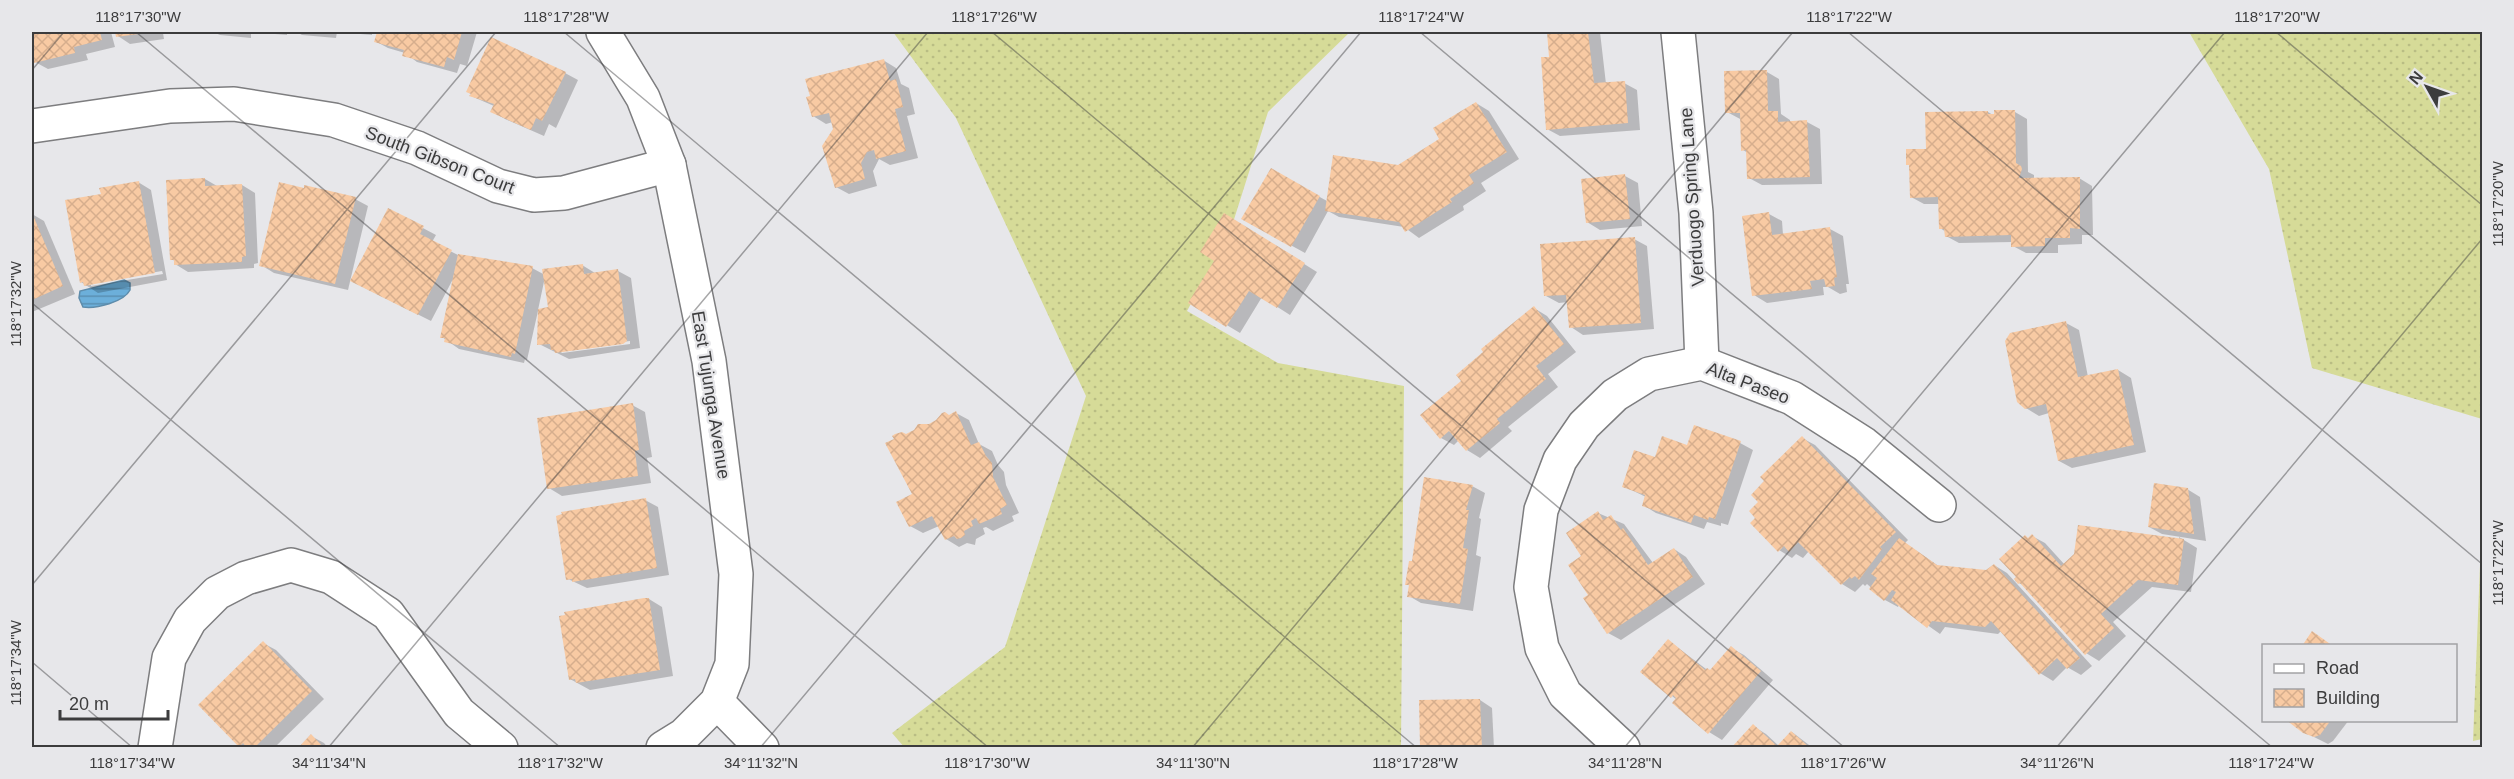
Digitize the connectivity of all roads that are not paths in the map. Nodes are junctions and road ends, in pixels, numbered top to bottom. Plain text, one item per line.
1 (603, 32) edge
2 (1678, 32) edge
3 (32, 126) edge
4 (669, 165) junction
5 (1702, 363) junction
6 (1939, 505) dead end
7 (717, 702) junction
8 (156, 747) edge
9 (501, 747) edge
10 (663, 747) edge
11 (762, 747) edge
12 (1623, 747) edge

1 - 4 street, East Tujunga Avenue
2 - 5 street, Verduogo Spring Lane
3 - 4 street, South Gibson Court
4 - 7 street, East Tujunga Avenue
5 - 6 street, Alta Paseo
5 - 12 street, Alta Paseo
7 - 10 street, East Tujunga Avenue
7 - 11 street
8 - 9 street

